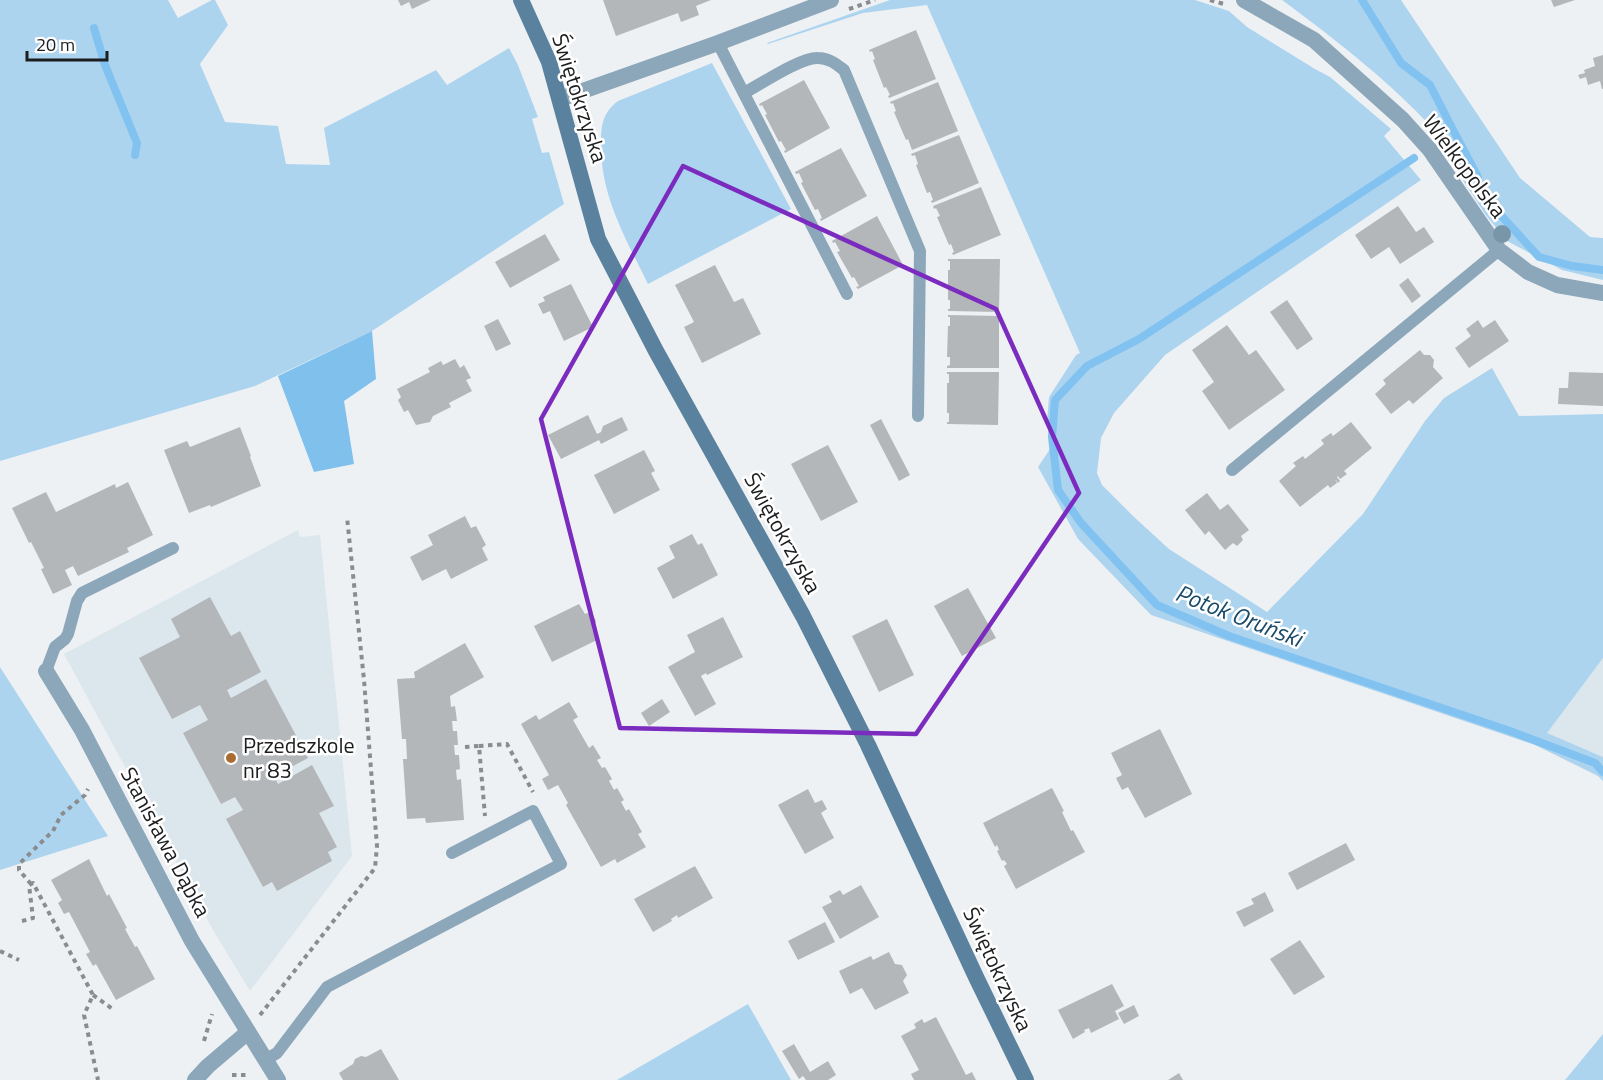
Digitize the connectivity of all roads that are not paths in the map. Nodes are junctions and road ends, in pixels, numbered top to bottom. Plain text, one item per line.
1 (521, 0) edge
2 (831, 0) edge
3 (1244, 0) edge
4 (718, 43) junction
5 (744, 93) junction
6 (560, 99) junction
7 (1499, 250) junction
8 (1603, 293) edge
9 (847, 294) dead end
10 (918, 416) dead end
11 (1232, 470) dead end
12 (173, 548) dead end
13 (45, 671) joint
14 (452, 853) dead end
15 (248, 1032) junction
16 (262, 1067) junction
17 (195, 1080) edge
18 (278, 1080) edge
19 (1026, 1080) edge

1 - 6 main road, Świętokrzyska
2 - 4 street
3 - 7 street, Wielkopolska
4 - 5 lane
4 - 6 street
5 - 9 lane
5 - 10 lane
6 - 19 main road, Świętokrzyska
7 - 8 street, Wielkopolska
7 - 11 lane
12 - 13 lane
13 - 15 street, Stanisława Dąbka
14 - 16 lane
15 - 16 street, Stanisława Dąbka
15 - 17 street
16 - 18 street, Stanisława Dąbka

